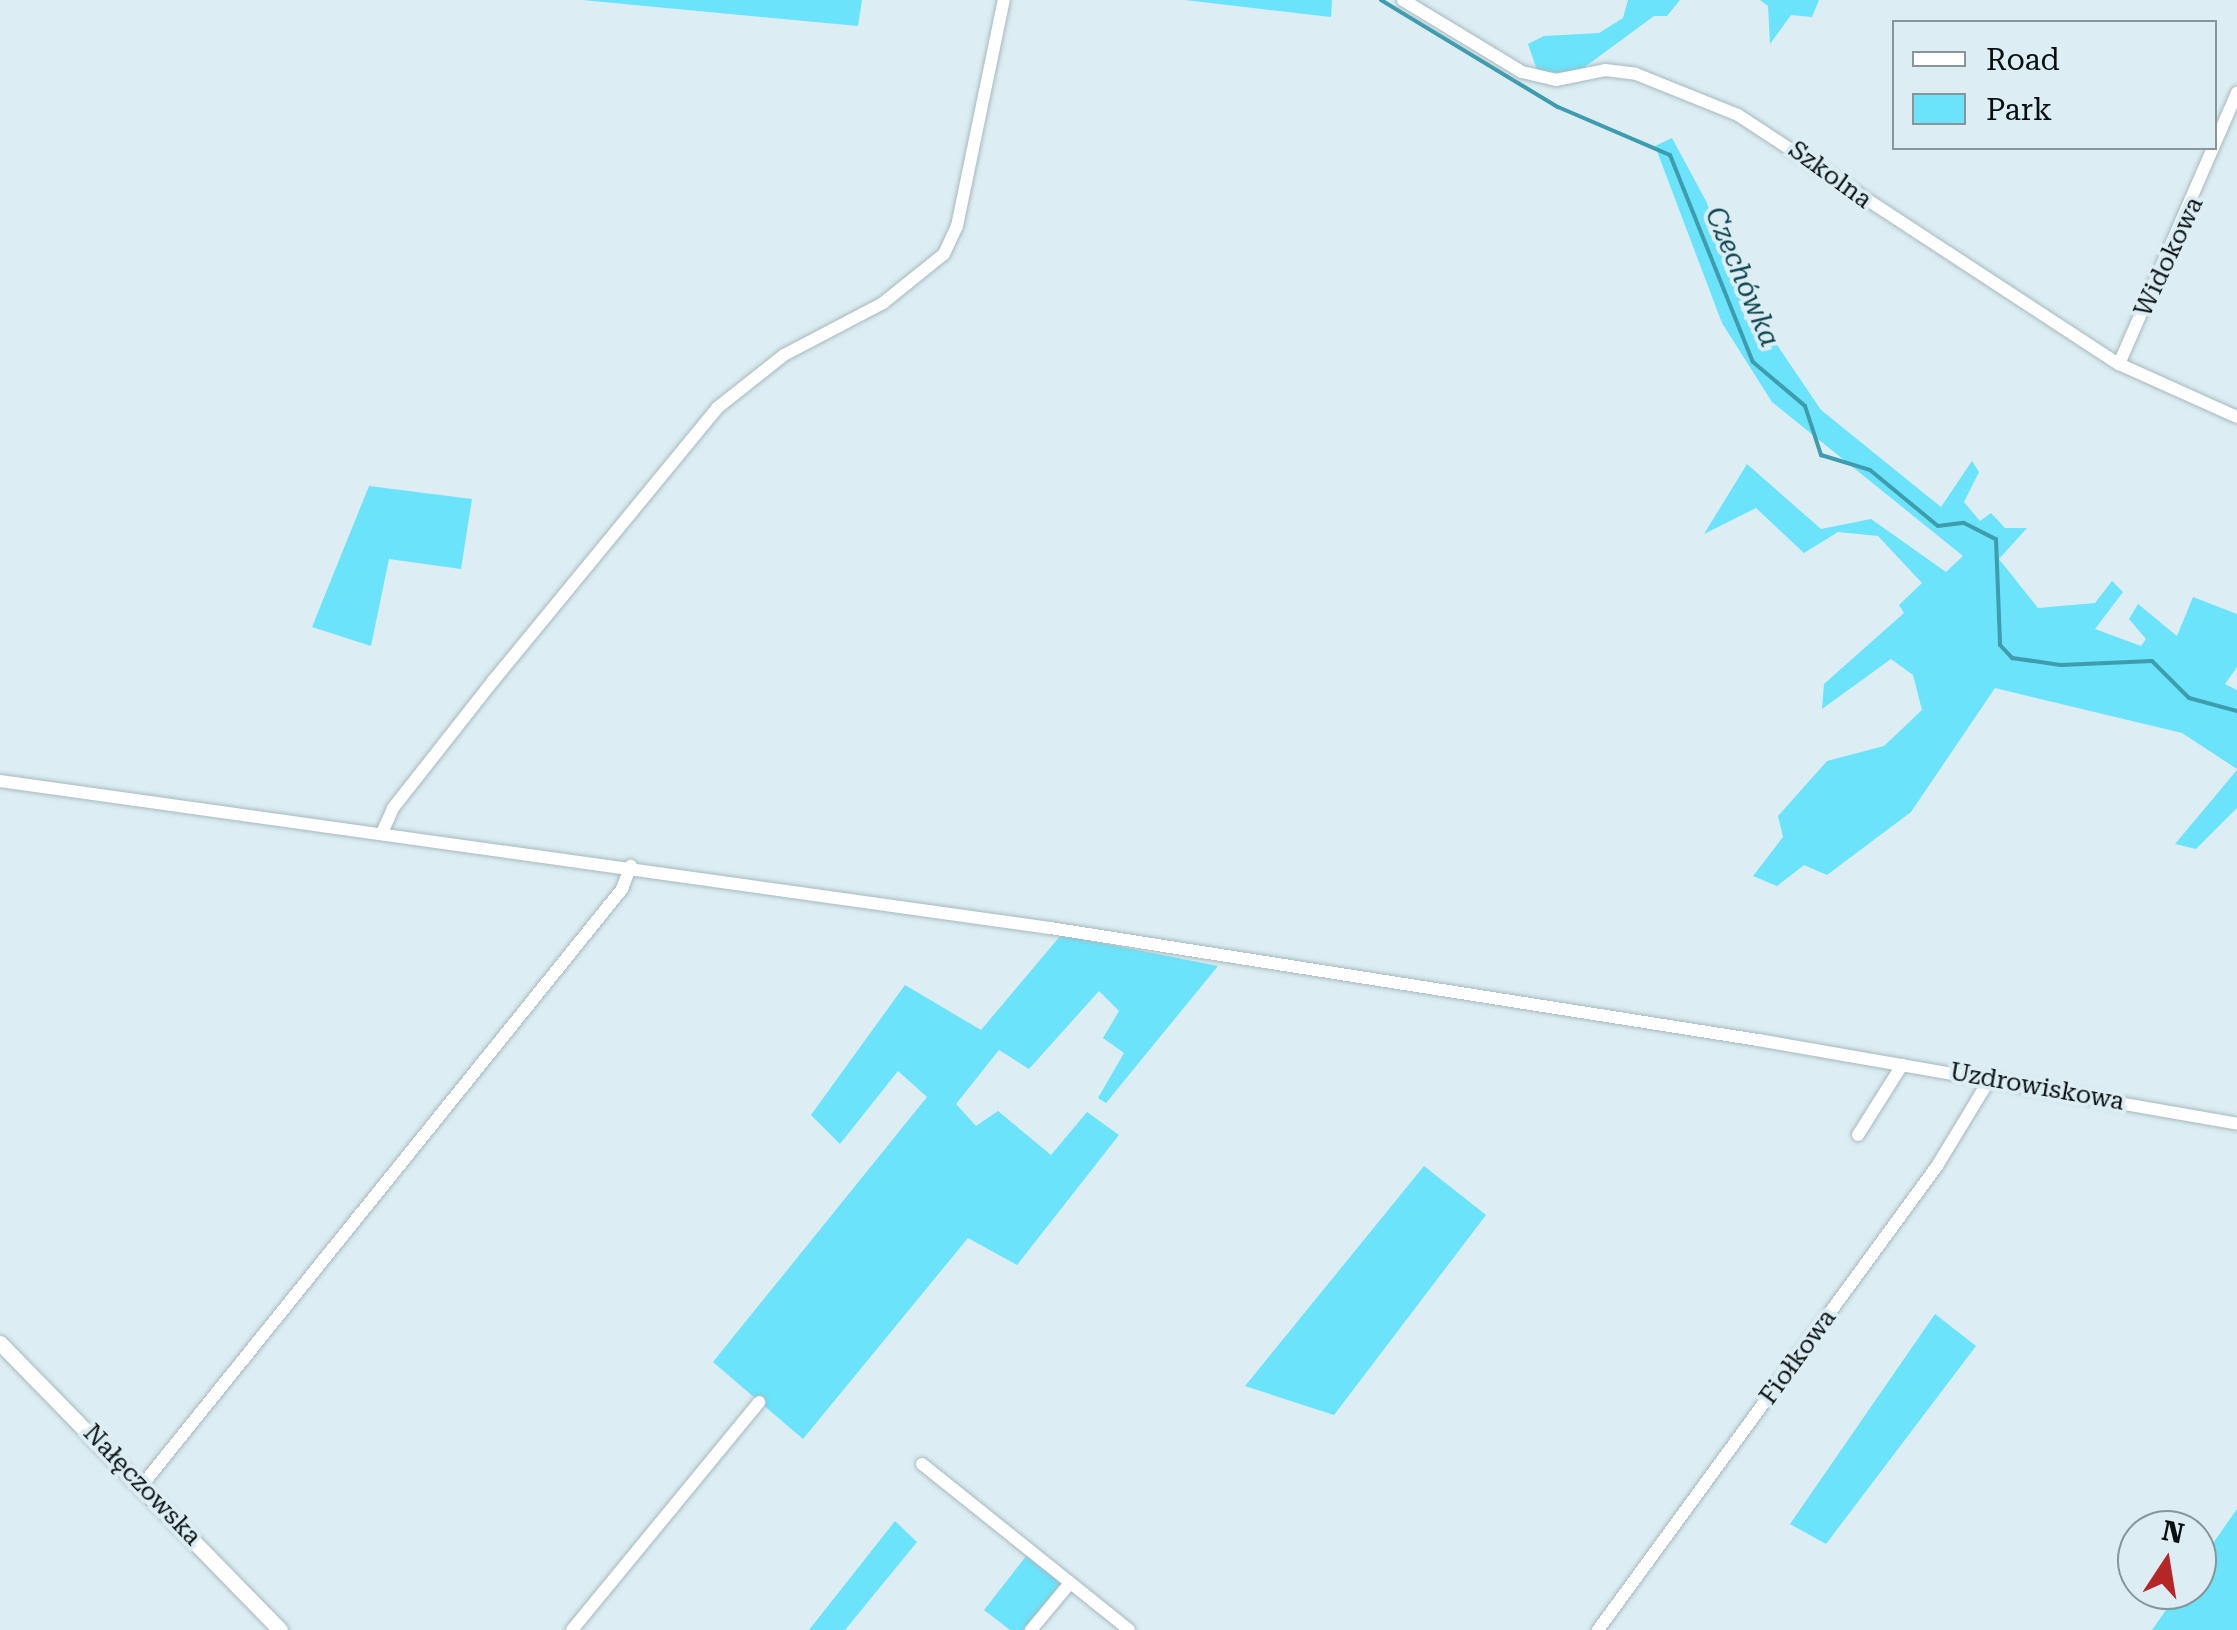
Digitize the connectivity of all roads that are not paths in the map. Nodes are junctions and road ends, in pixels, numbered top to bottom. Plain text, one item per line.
1 (1004, 0) edge
2 (1403, 0) edge
3 (2237, 93) edge
4 (2217, 139) edge
5 (2212, 150) edge
6 (2120, 364) junction
7 (2237, 417) edge
8 (0, 781) edge
9 (382, 834) junction
10 (631, 866) junction
11 (1902, 1065) junction
12 (1990, 1078) junction
13 (2237, 1124) edge
14 (1858, 1135) dead end
15 (0, 1343) edge
16 (759, 1402) dead end
17 (922, 1464) dead end
18 (142, 1484) junction
19 (1070, 1583) junction
20 (280, 1630) edge
21 (572, 1630) edge
22 (1032, 1630) edge
23 (1129, 1630) edge
24 (1598, 1630) edge

1 - 9 street
2 - 6 street, Szkolna
3 - 4 street, Widokowa
5 - 6 street, Widokowa
6 - 7 street, Szkolna
8 - 9 street, Uzdrowiskowa
9 - 10 street, Uzdrowiskowa
10 - 11 street, Uzdrowiskowa
10 - 18 street
11 - 12 street, Uzdrowiskowa
11 - 14 street
12 - 13 street, Uzdrowiskowa
12 - 24 street, Fiołkowa
15 - 18 main road, Nałęczowska
16 - 21 street
17 - 19 street
18 - 20 main road, Nałęczowska
19 - 22 street
19 - 23 street

